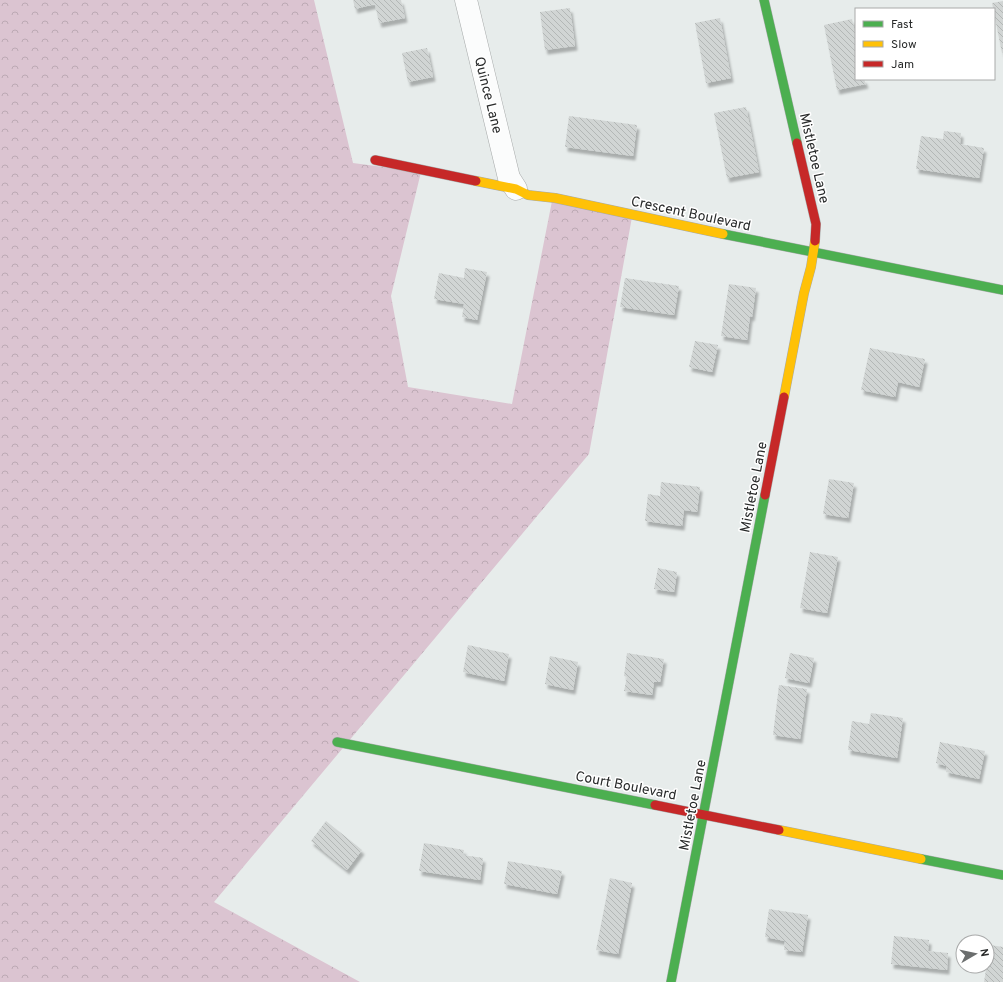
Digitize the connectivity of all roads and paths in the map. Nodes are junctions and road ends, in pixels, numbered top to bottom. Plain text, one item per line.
1 (466, 0) edge
2 (764, 0) edge
3 (375, 160) dead end
4 (516, 189) junction
5 (815, 252) junction
6 (1003, 290) edge
7 (337, 742) dead end
8 (704, 815) junction
9 (1003, 875) edge
10 (671, 982) edge

1 - 4 street, Quince Lane
2 - 5 street, Mistletoe Lane
3 - 4 street, Crescent Boulevard
4 - 5 street, Crescent Boulevard
5 - 6 street, Crescent Boulevard
5 - 8 street, Mistletoe Lane
7 - 8 street, Court Boulevard
8 - 9 street, Court Boulevard
8 - 10 street, Mistletoe Lane

